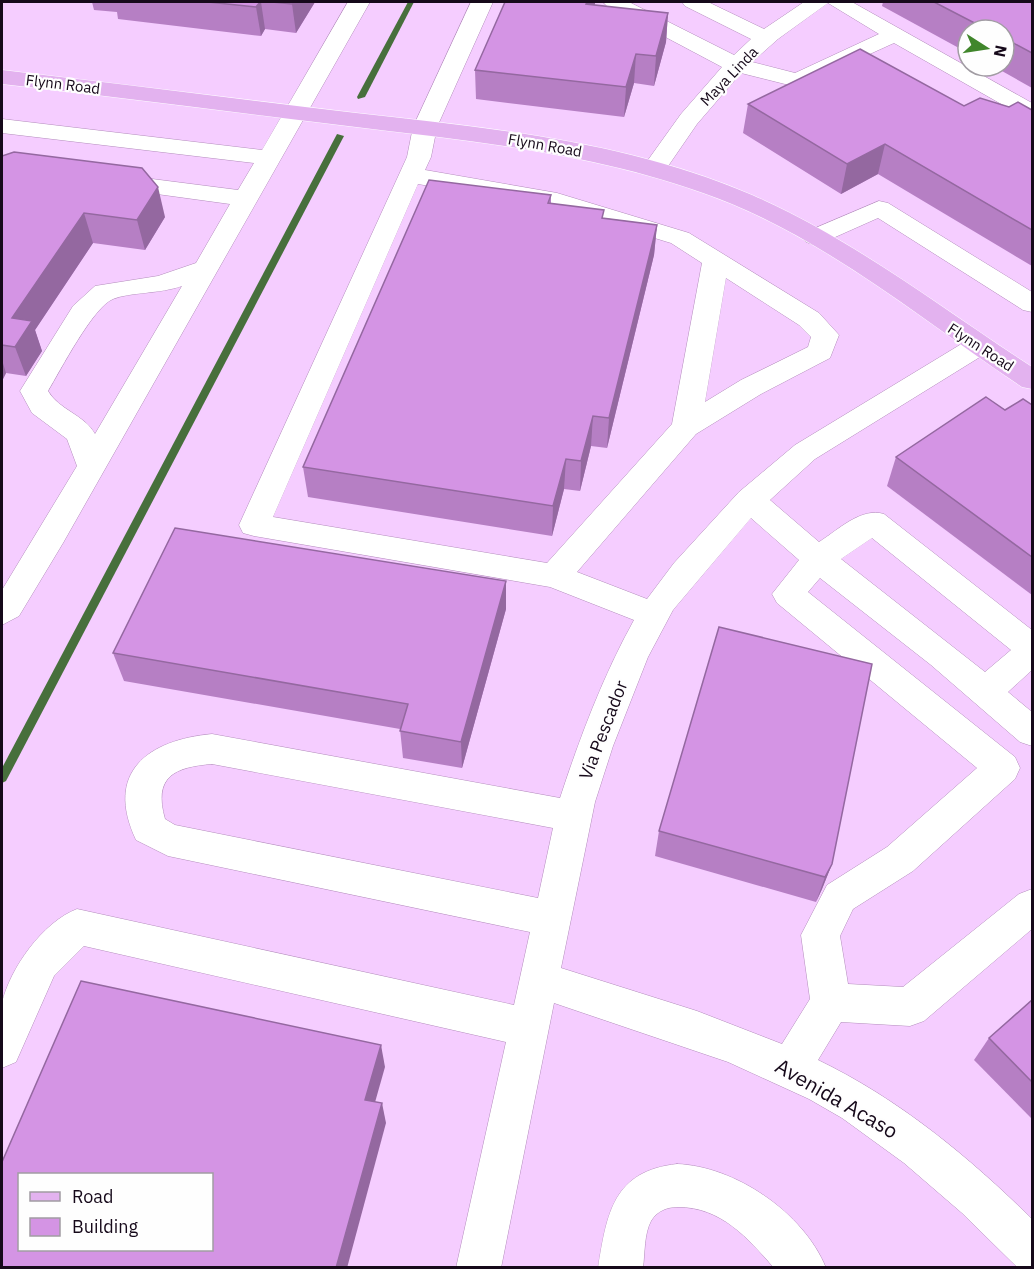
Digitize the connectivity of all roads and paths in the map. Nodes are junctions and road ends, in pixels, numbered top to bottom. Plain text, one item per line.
1 (359, 2) edge
2 (482, 2) edge
3 (614, 2) edge
4 (692, 2) edge
5 (818, 2) edge
6 (838, 2) edge
7 (896, 34) junction
8 (766, 38) junction
9 (736, 65) junction
10 (2, 77) edge
11 (1029, 110) edge
12 (296, 112) junction
13 (999, 118) edge
14 (2, 126) edge
15 (425, 127) junction
16 (269, 158) junction
17 (655, 166) junction
18 (410, 175) junction
19 (94, 178) edge
20 (245, 198) junction
21 (814, 237) junction
22 (716, 259) junction
23 (203, 269) junction
24 (1032, 304) edge
25 (978, 346) junction
26 (1032, 380) edge
27 (686, 427) junction
28 (92, 466) junction
29 (750, 500) junction
30 (818, 559) junction
31 (554, 576) junction
32 (2, 612) edge
33 (655, 615) junction
34 (1032, 650) edge
35 (985, 692) junction
36 (1032, 732) edge
37 (574, 816) junction
38 (1032, 906) edge
39 (553, 918) junction
40 (540, 980) junction
41 (831, 1002) junction
42 (529, 1028) junction
43 (2, 1048) edge
44 (790, 1068) junction
45 (1032, 1250) edge
46 (478, 1268) edge
47 (620, 1268) edge
48 (804, 1268) edge

1 - 12 street
2 - 15 street
3 - 9 street
4 - 8 street
5 - 8 street, Maya Linda
6 - 7 street
7 - 9 street
7 - 11 street
8 - 9 street, Maya Linda
9 - 17 street, Maya Linda
10 - 12 main road, Flynn Road
11 - 13 street
12 - 15 main road, Flynn Road
12 - 16 street
14 - 16 street
15 - 17 main road, Flynn Road
15 - 18 street
16 - 20 street
17 - 21 main road, Flynn Road
18 - 22 street
18 - 31 street
19 - 20 street
20 - 23 street
21 - 24 street
21 - 25 main road, Flynn Road
22 - 27 street
22 - 27 street
23 - 28 street
23 - 28 street
25 - 26 main road, Flynn Road
25 - 29 street, Via Pescador
27 - 31 street
28 - 32 street
29 - 30 street
29 - 33 street, Via Pescador
30 - 34 street
30 - 35 street
30 - 41 street
31 - 33 street
33 - 37 street, Via Pescador
34 - 35 street
35 - 36 street
37 - 39 street, Via Pescador
37 - 39 street
38 - 41 street
39 - 40 street, Via Pescador
40 - 42 street, Via Pescador
40 - 44 street, Avenida Acaso
41 - 44 street
42 - 43 street
42 - 46 street, Via Pescador
44 - 45 street, Avenida Acaso
47 - 48 street

